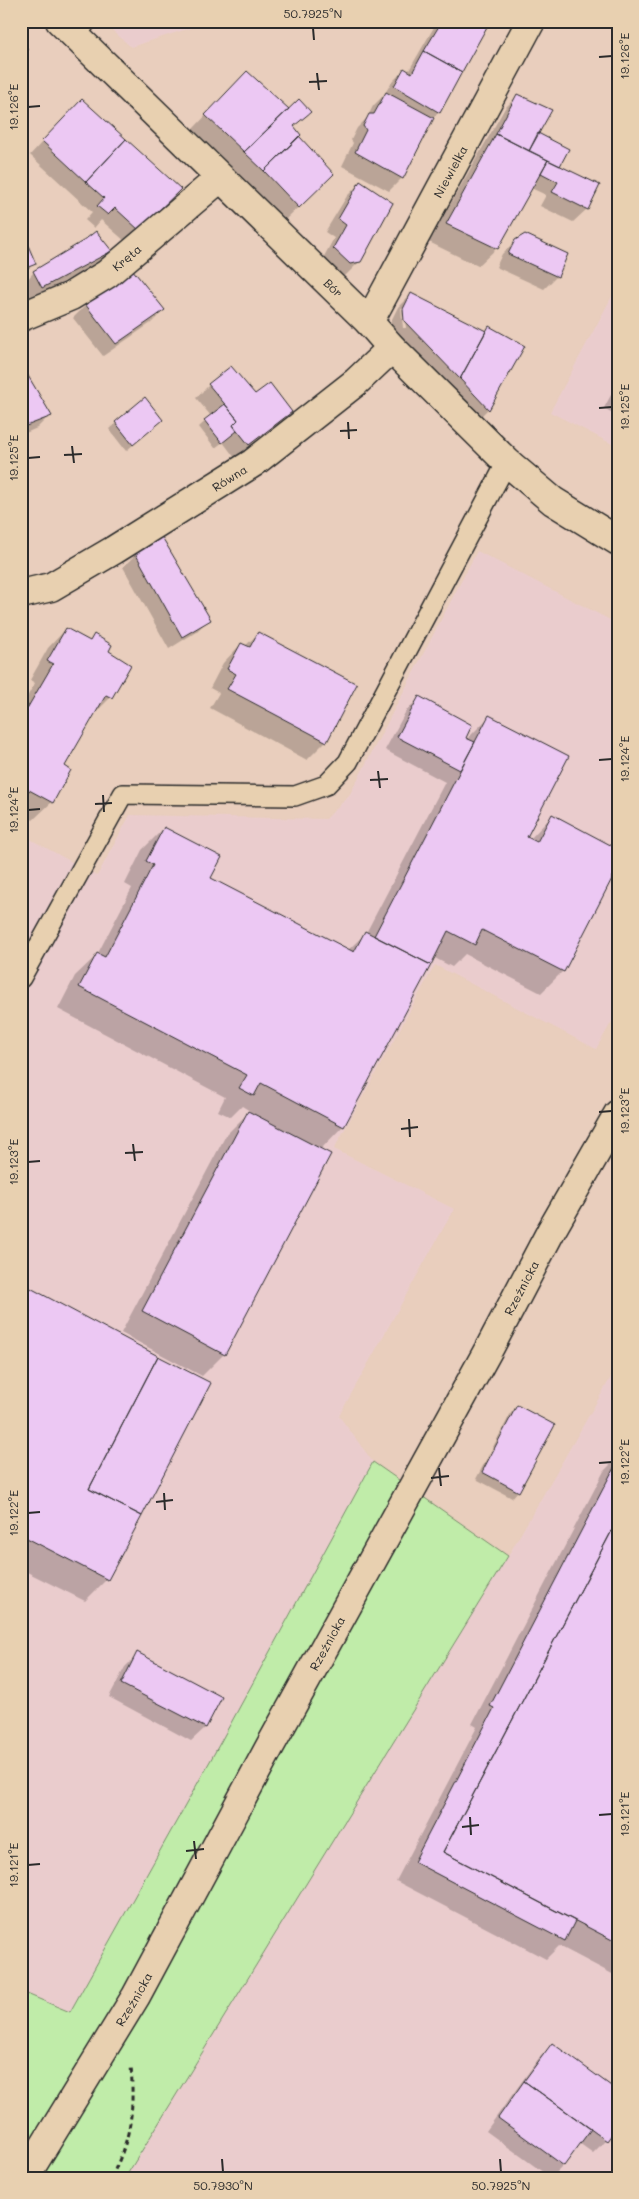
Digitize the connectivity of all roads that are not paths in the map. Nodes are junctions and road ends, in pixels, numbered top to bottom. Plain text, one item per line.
1 (531, 21) edge
2 (74, 26) edge
3 (220, 178) junction
4 (21, 317) edge
5 (369, 322) junction
6 (392, 348) junction
7 (507, 462) junction
8 (618, 541) edge
9 (21, 594) edge
10 (23, 973) edge
11 (618, 1114) edge
12 (30, 2170) dead end

1 - 5 street, Niewielka
2 - 3 street, Bór
3 - 4 street, Kręta
3 - 5 street, Bór
5 - 6 street, Bór
6 - 7 street, Bór
6 - 9 street, Równa
7 - 8 street, Bór
7 - 10 lane
11 - 12 street, Rzeźnicka

